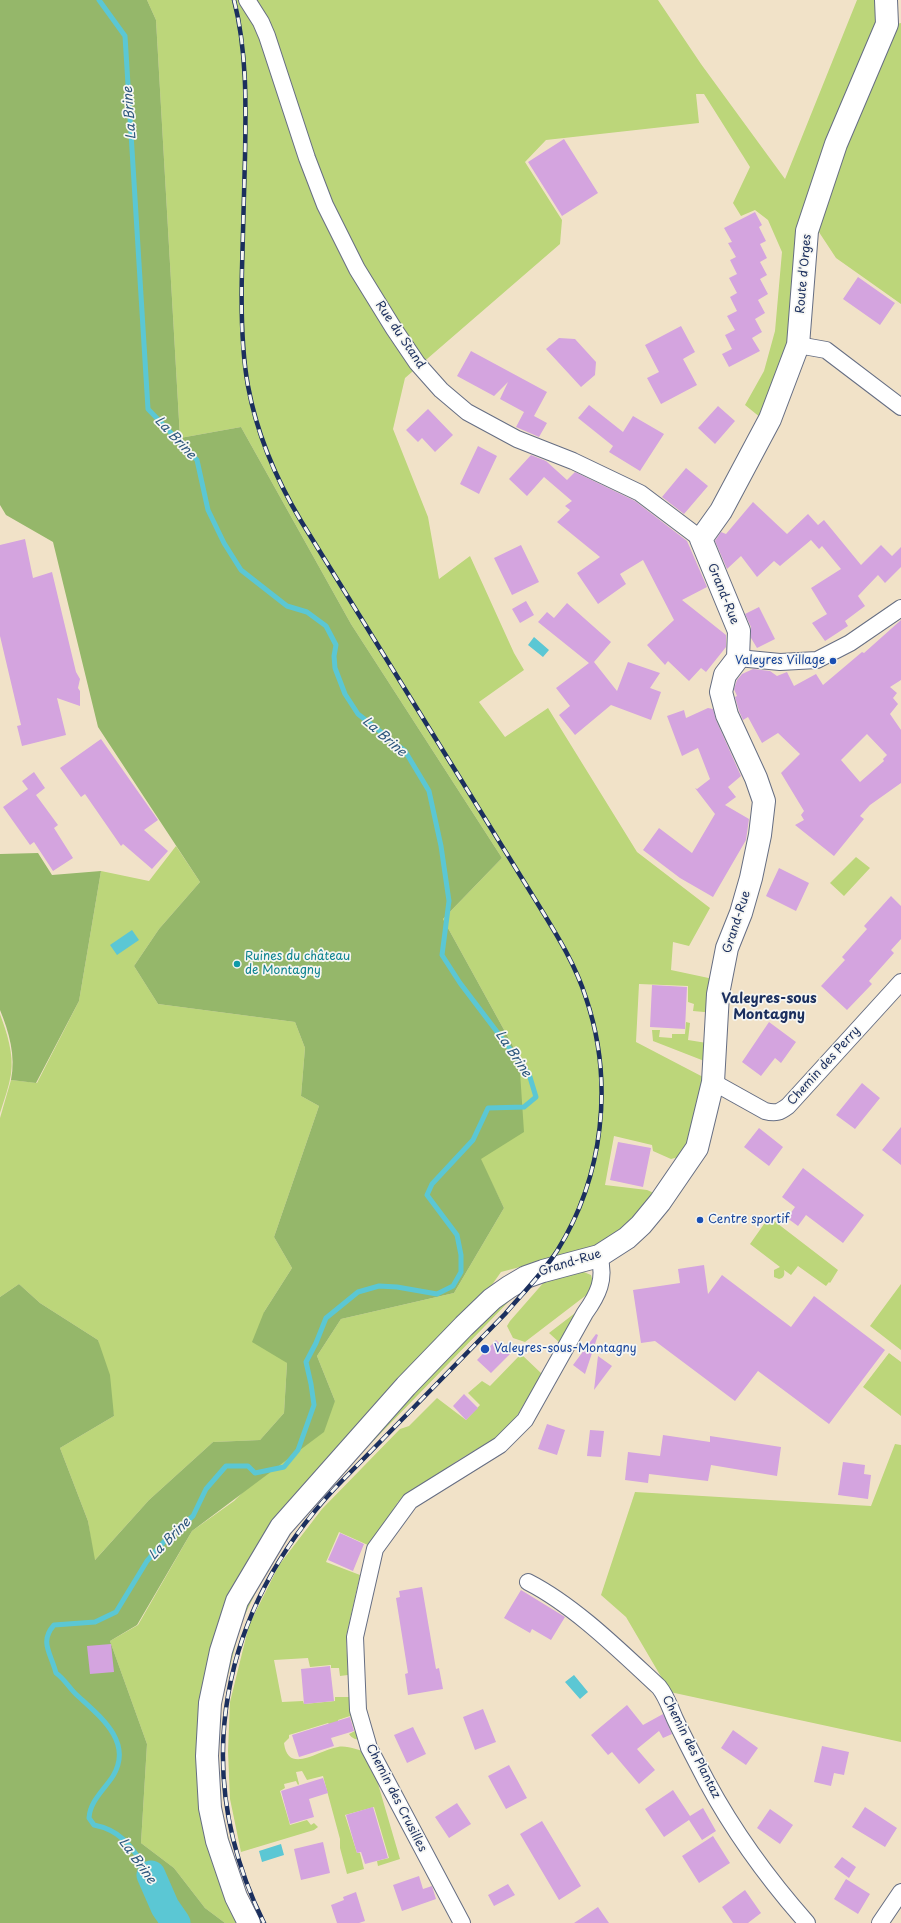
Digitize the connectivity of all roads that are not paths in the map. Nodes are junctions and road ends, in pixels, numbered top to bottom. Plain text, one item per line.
1 (248, 0) edge
2 (886, 0) edge
3 (798, 345) junction
4 (901, 407) edge
5 (701, 539) junction
6 (901, 608) edge
7 (738, 658) junction
8 (901, 982) edge
9 (713, 1082) junction
10 (599, 1256) junction
11 (528, 1582) dead end
12 (901, 1892) edge
13 (249, 1923) edge
14 (462, 1923) edge
15 (807, 1923) edge
16 (880, 1923) edge

1 - 5 street, Rue du Stand
2 - 3 street, Route d'Orges
3 - 4 street
3 - 5 street, Route d'Orges
5 - 7 street, Grand-Rue
6 - 7 street
7 - 9 street, Grand-Rue
8 - 9 street, Chemin des Perry
9 - 10 street, Grand-Rue
10 - 13 street, Grand-Rue
10 - 14 street, Chemin des Crusilles
11 - 15 street, Chemin des Plantaz
12 - 16 street

